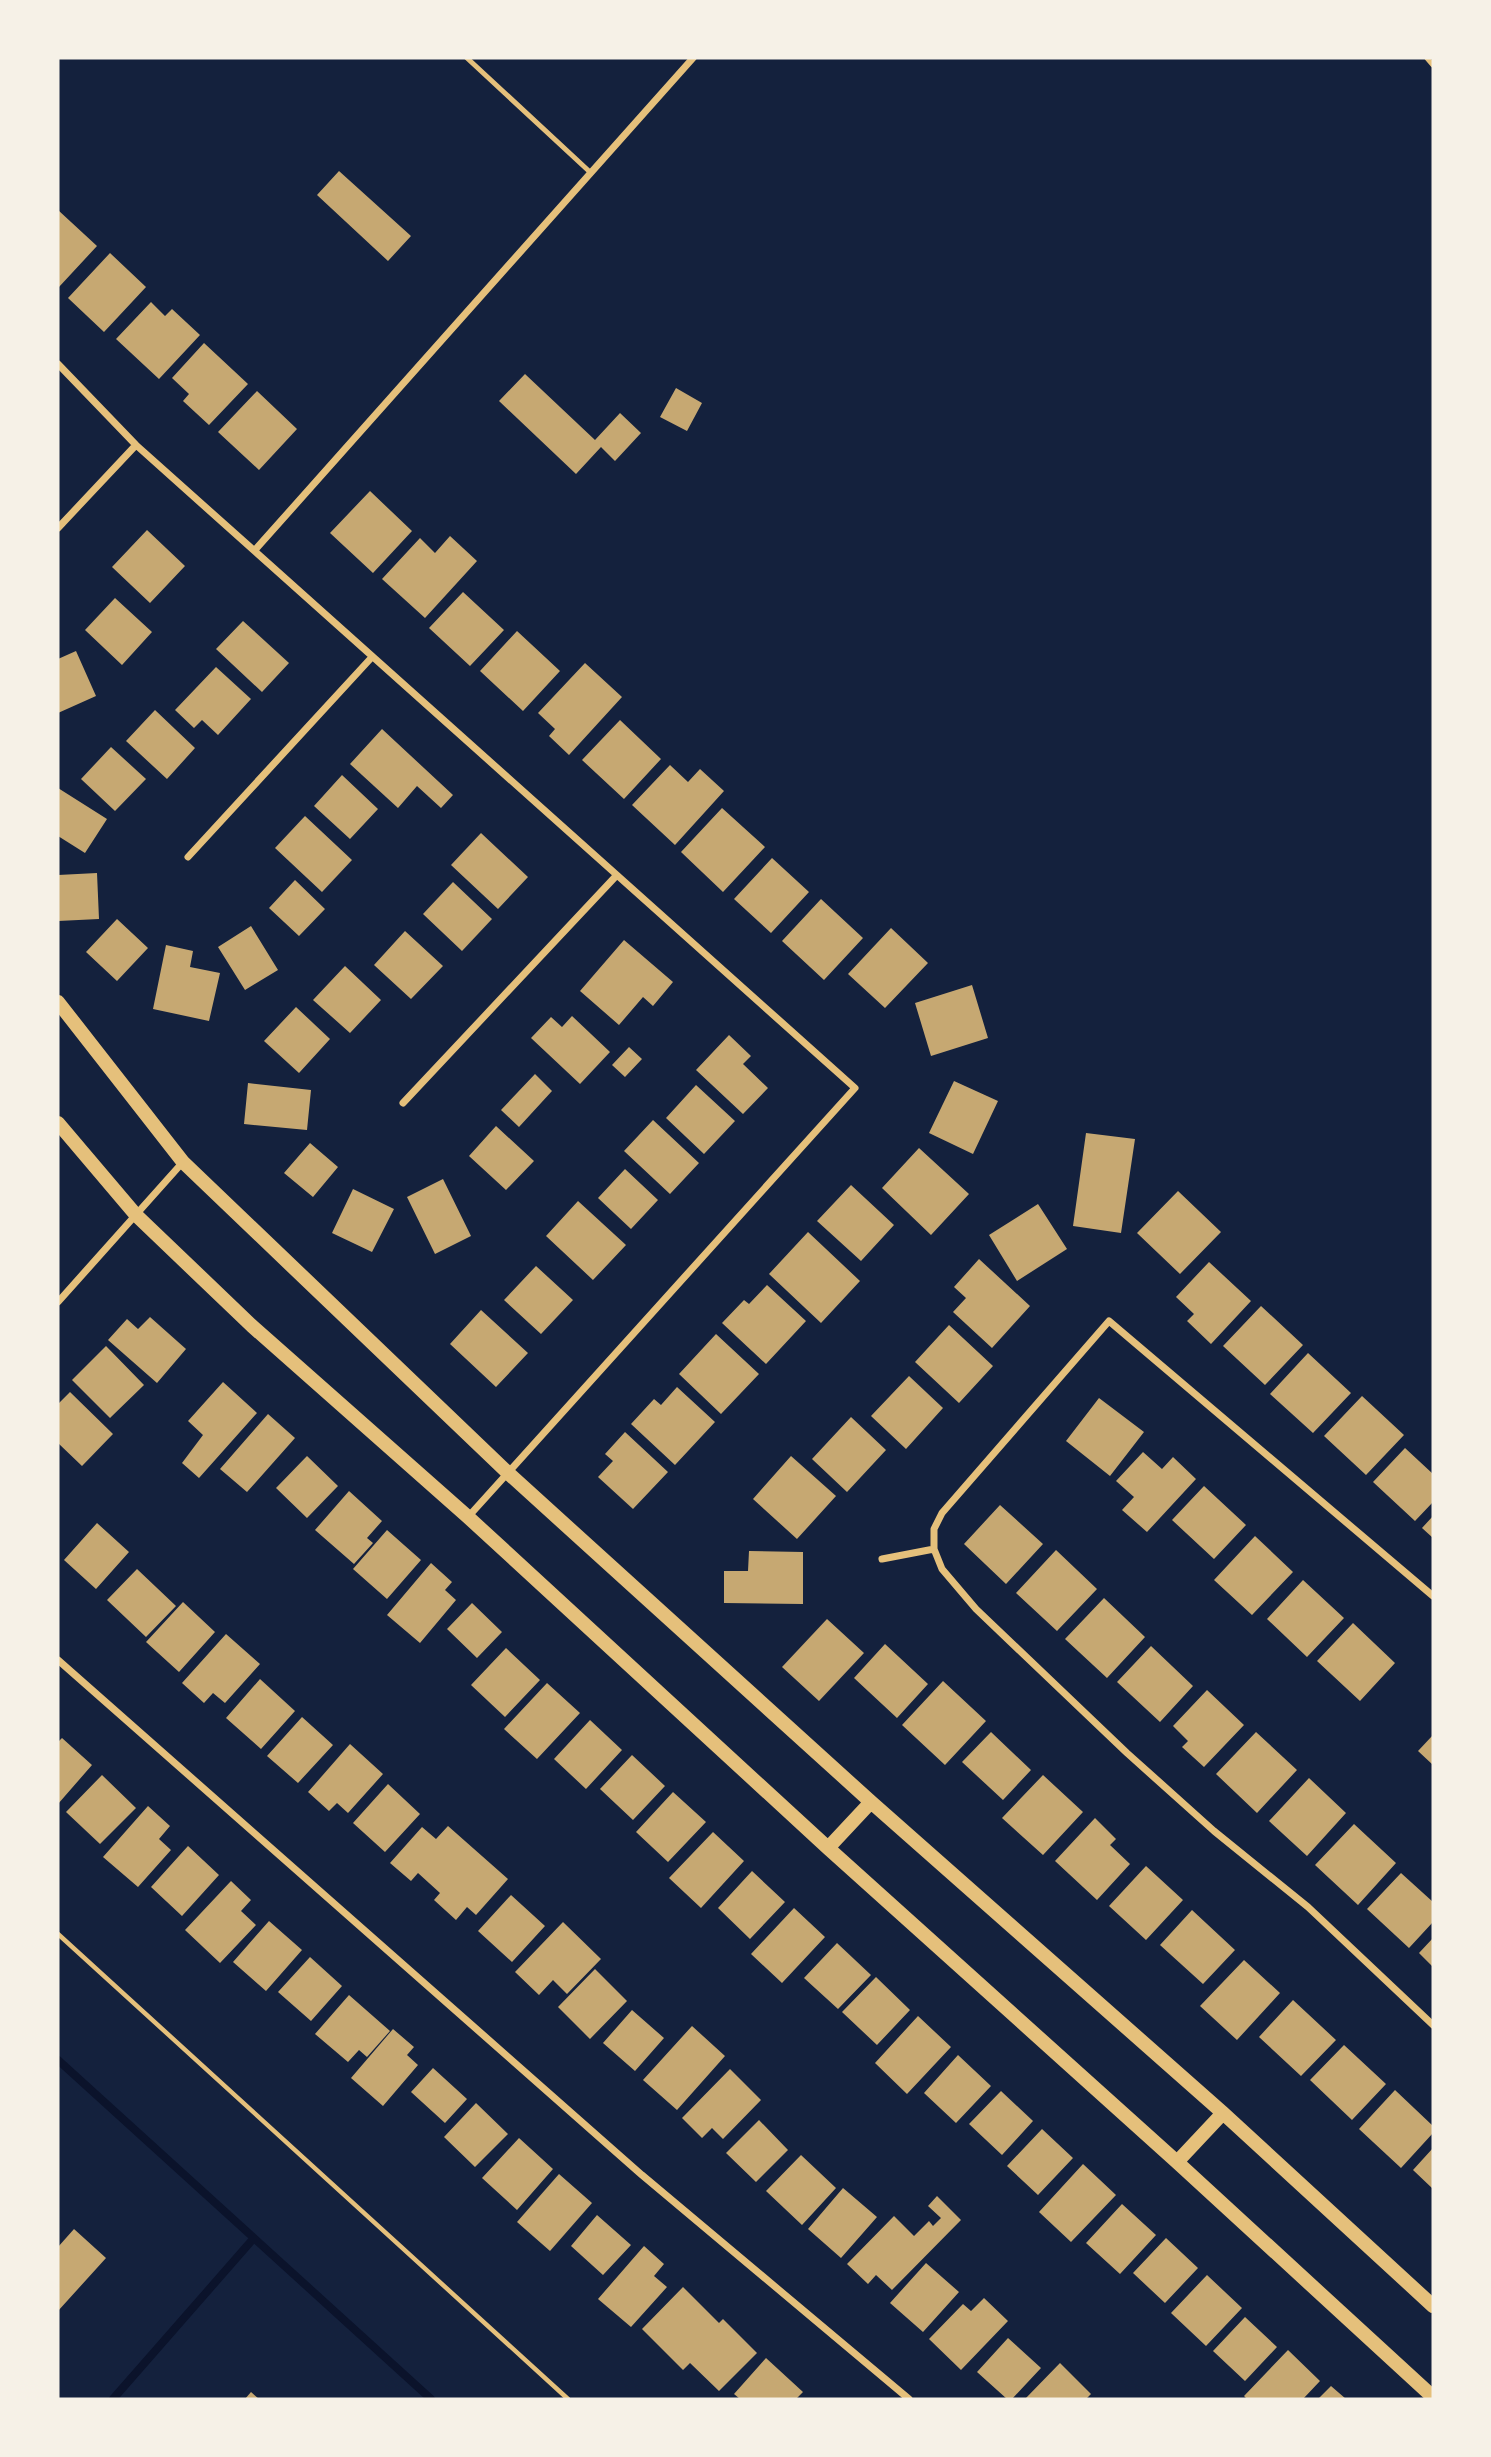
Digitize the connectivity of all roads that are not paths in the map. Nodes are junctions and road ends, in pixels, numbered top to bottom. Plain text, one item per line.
1 (467, 58) edge
2 (693, 58) edge
3 (1427, 58) edge
4 (1433, 65) edge
5 (591, 173) junction
6 (58, 364) edge
7 (136, 445) junction
8 (58, 528) edge
9 (255, 550) junction
10 (372, 657) junction
11 (188, 857) dead end
12 (616, 876) junction
13 (58, 1002) edge
14 (403, 1102) dead end
15 (58, 1123) edge
16 (183, 1162) junction
17 (136, 1215) junction
18 (58, 1302) edge
19 (507, 1472) junction
20 (468, 1517) junction
21 (934, 1549) junction
22 (882, 1559) dead end
23 (1433, 1596) edge
24 (58, 1660) edge
25 (871, 1802) junction
26 (828, 1848) junction
27 (1433, 2025) edge
28 (1223, 2113) junction
29 (1177, 2162) junction
30 (1433, 2306) edge
31 (1433, 2396) edge
32 (909, 2399) edge

1 - 5 lane
2 - 5 street
3 - 4 lane
5 - 9 street
6 - 7 street
7 - 8 street
7 - 9 street
9 - 10 street
10 - 11 street
10 - 12 street
12 - 14 street
12 - 19 street
13 - 16 main road
15 - 17 main road
16 - 17 street
16 - 19 main road
17 - 18 street
17 - 20 main road
19 - 20 street
19 - 25 main road
20 - 26 main road
21 - 22 street
21 - 23 street
21 - 27 street
24 - 32 street
25 - 26 main road
25 - 28 main road
26 - 29 main road
28 - 29 main road
28 - 30 main road
29 - 31 main road

